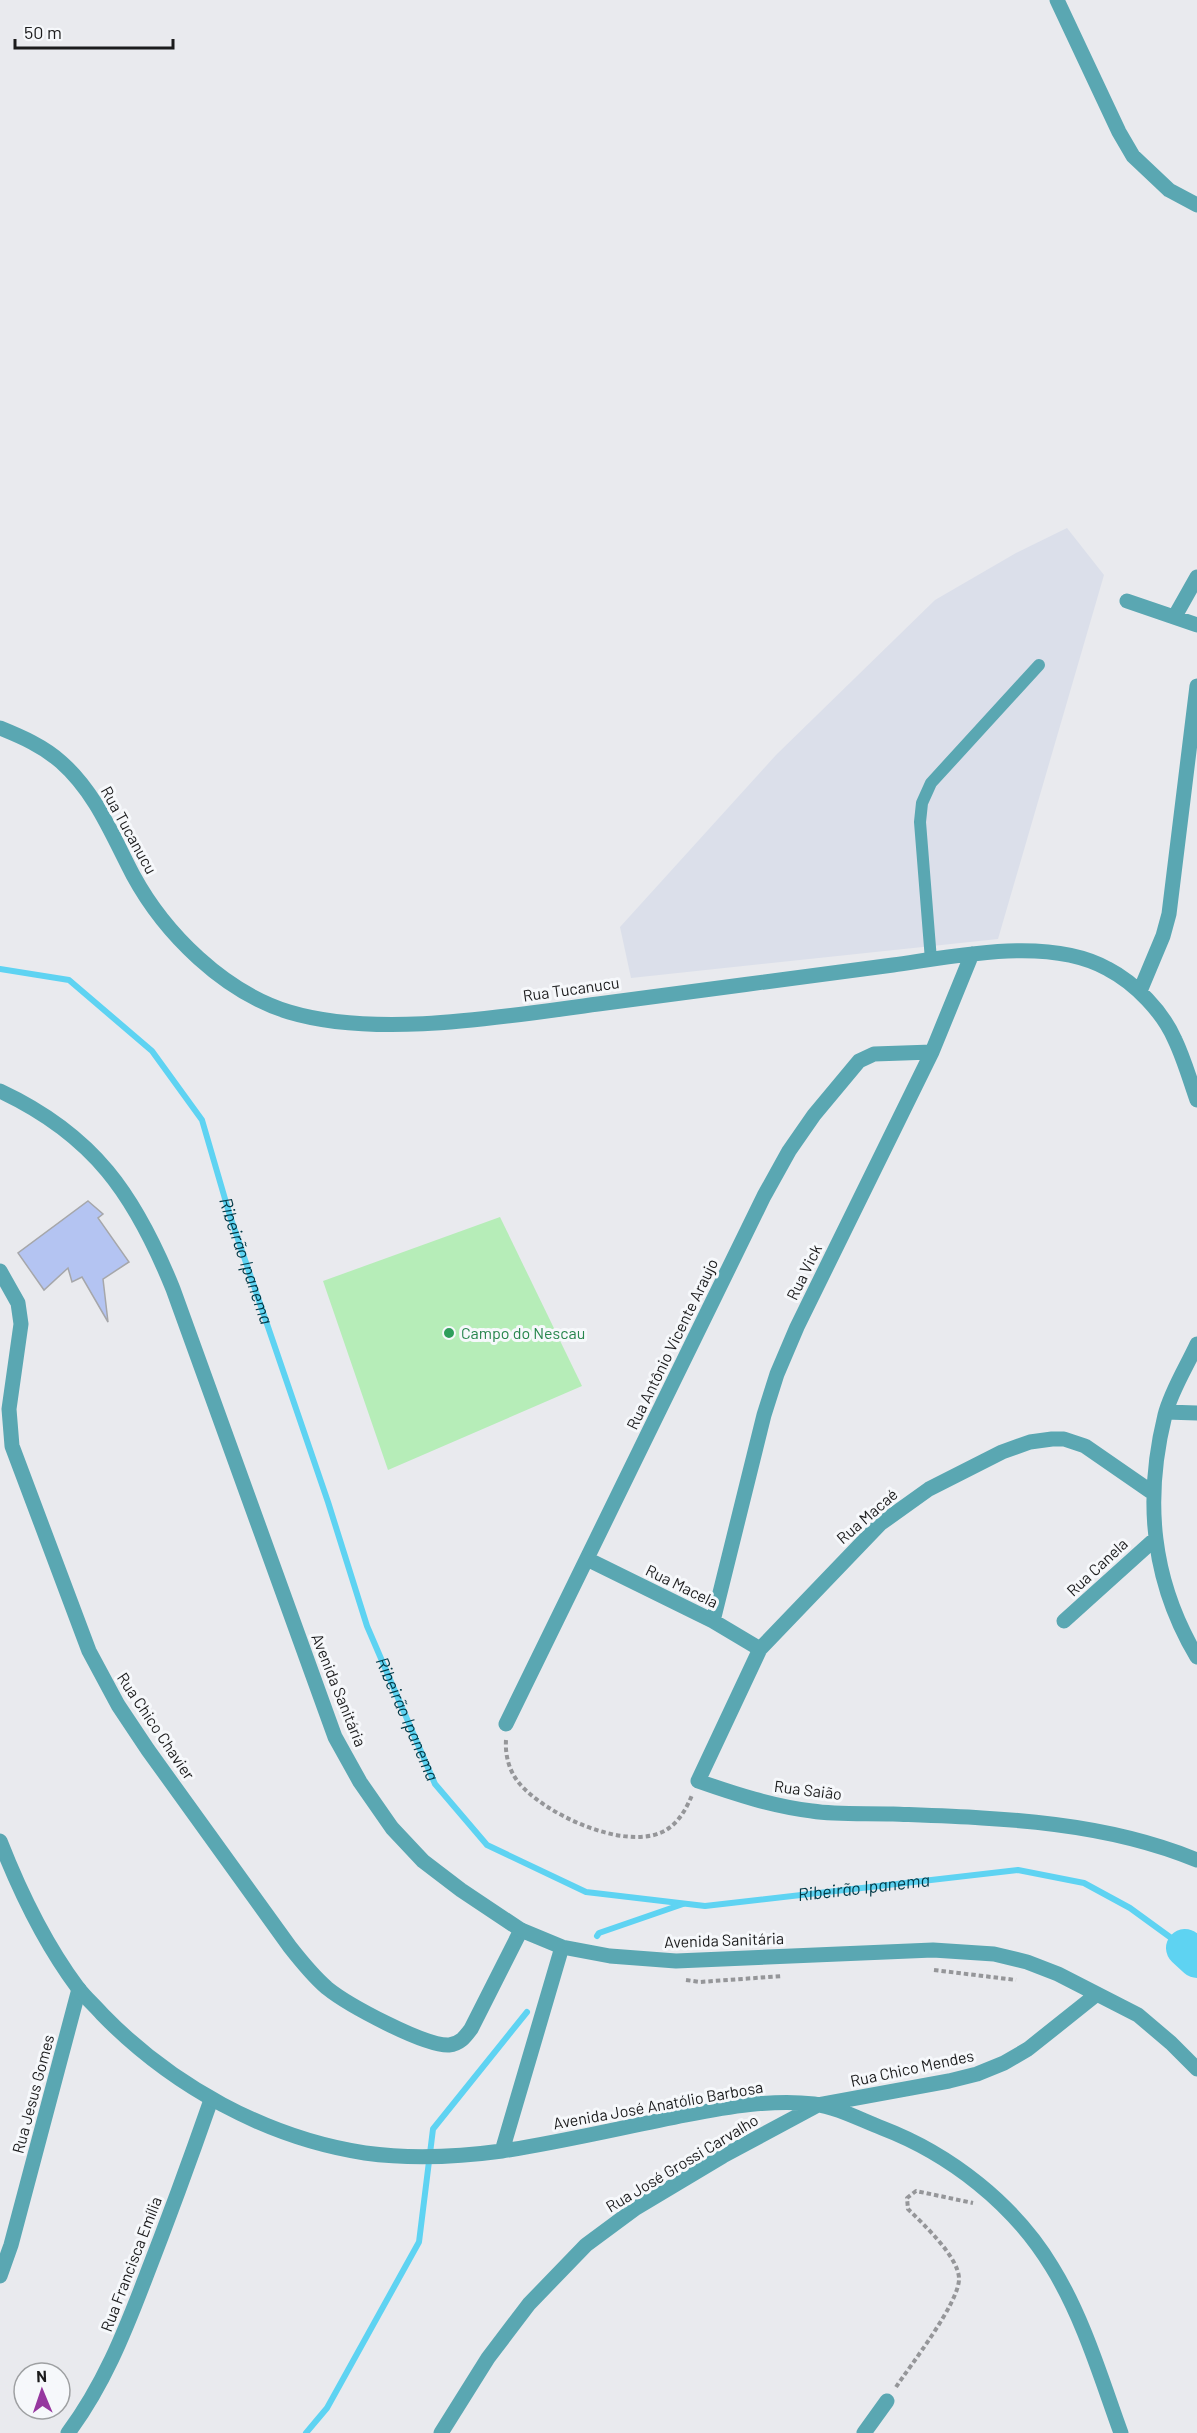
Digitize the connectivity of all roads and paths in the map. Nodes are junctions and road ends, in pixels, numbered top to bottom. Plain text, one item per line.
1 (1057, 0) edge
2 (1197, 205) edge
3 (1197, 577) edge
4 (1127, 601) dead end
5 (1175, 616) junction
6 (1197, 625) edge
7 (1039, 665) dead end
8 (1197, 686) edge
9 (0, 728) edge
10 (972, 954) junction
11 (931, 960) junction
12 (1140, 991) junction
13 (932, 1052) junction
14 (0, 1091) edge
15 (1197, 1100) edge
16 (0, 1271) edge
17 (1197, 1344) edge
18 (1166, 1412) junction
19 (1197, 1413) edge
20 (1153, 1493) junction
21 (1155, 1539) junction
22 (587, 1559) junction
23 (713, 1621) junction
24 (1065, 1621) dead end
25 (760, 1649) junction
26 (1197, 1656) edge
27 (506, 1724) joint
28 (698, 1781) junction
29 (0, 1841) edge
30 (1197, 1860) edge
31 (521, 1930) junction
32 (562, 1947) junction
33 (79, 1989) junction
34 (1097, 1994) junction
35 (1197, 2069) edge
36 (211, 2100) junction
37 (818, 2105) junction
38 (502, 2151) junction
39 (979, 2205) dead end
40 (0, 2276) edge
41 (887, 2401) joint
42 (68, 2433) edge
43 (441, 2433) edge
44 (864, 2433) edge
45 (1121, 2433) edge

1 - 2 street
3 - 5 street
4 - 5 street
5 - 6 street
7 - 11 lane
8 - 12 street
9 - 11 street, Rua Tucanucu
10 - 11 street, Rua Tucanucu
10 - 12 street, Rua Tucanucu
10 - 13 street, Rua Vick
12 - 15 street, Rua Tucanucu
13 - 22 street, Rua Antônio Vicente Araujo
13 - 23 street, Rua Vick
14 - 31 street, Avenida Sanitária
16 - 31 street, Rua Chico Chavier
17 - 18 street
18 - 19 street
18 - 20 street
20 - 21 street
20 - 25 street, Rua Macaé
21 - 24 street, Rua Canela
21 - 26 street
22 - 23 street, Rua Macela
22 - 27 street, Rua Antônio Vicente Araujo
23 - 25 street, Rua Macela
25 - 28 street, Rua Macaé
27 - 28 path
28 - 30 street, Rua Saião
29 - 33 street
31 - 32 street, Avenida Sanitária
32 - 34 street, Avenida Sanitária
32 - 38 street
33 - 36 street
33 - 40 street, Rua Jesus Gomes
34 - 35 street, Avenida Sanitária
34 - 37 street, Rua Chico Mendes
36 - 38 street, Avenida José Anatólio Barbosa
36 - 42 street, Rua Francisca Emília
37 - 38 street, Avenida José Anatólio Barbosa
37 - 43 street, Rua José Grossi Carvalho
37 - 45 street, Avenida José Anatólio Barbosa
39 - 41 path
41 - 44 street

